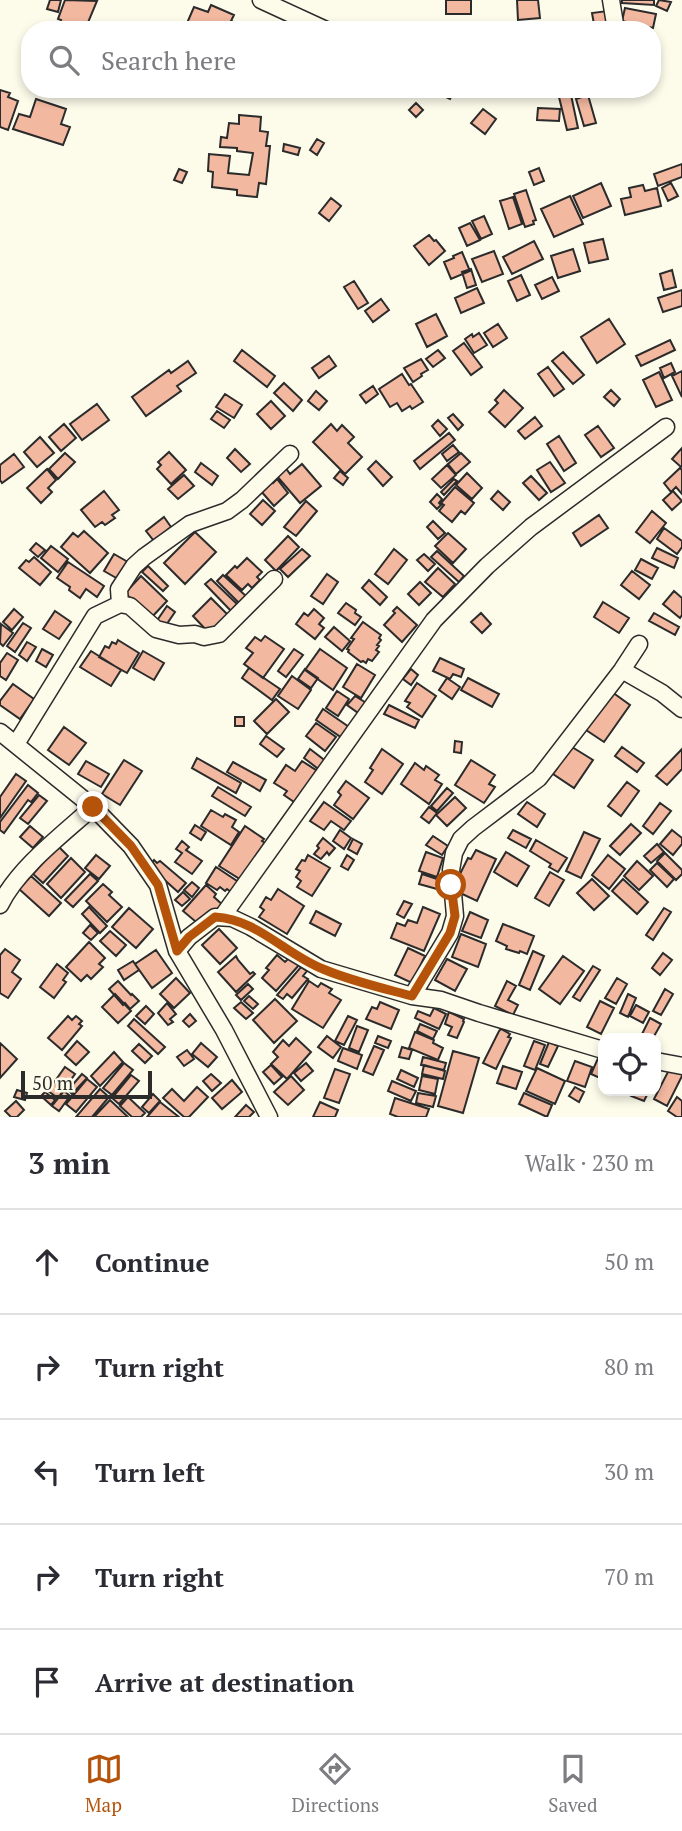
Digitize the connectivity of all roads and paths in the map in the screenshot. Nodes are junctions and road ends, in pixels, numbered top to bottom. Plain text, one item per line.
1 (261, 0) edge
2 (611, 0) edge
3 (306, 21) edge
4 (614, 21) edge
5 (666, 427) dead end
6 (290, 454) dead end
7 (274, 579) dead end
8 (120, 604) junction
9 (639, 644) dead end
10 (622, 670) junction
11 (682, 709) edge
12 (0, 732) edge
13 (16, 744) junction
14 (93, 807) junction
15 (0, 905) edge
16 (222, 917) junction
17 (177, 951) junction
18 (412, 996) junction
19 (598, 1049) edge
20 (661, 1062) edge
21 (682, 1066) edge
22 (269, 1117) edge

1 - 3 street
2 - 4 street
5 - 16 street
6 - 8 street
7 - 8 street
8 - 13 street
9 - 10 street
10 - 11 street
10 - 18 street
12 - 13 street
13 - 14 street
14 - 15 street
14 - 17 street
16 - 17 street
16 - 18 street
17 - 22 street
18 - 19 street
20 - 21 street

